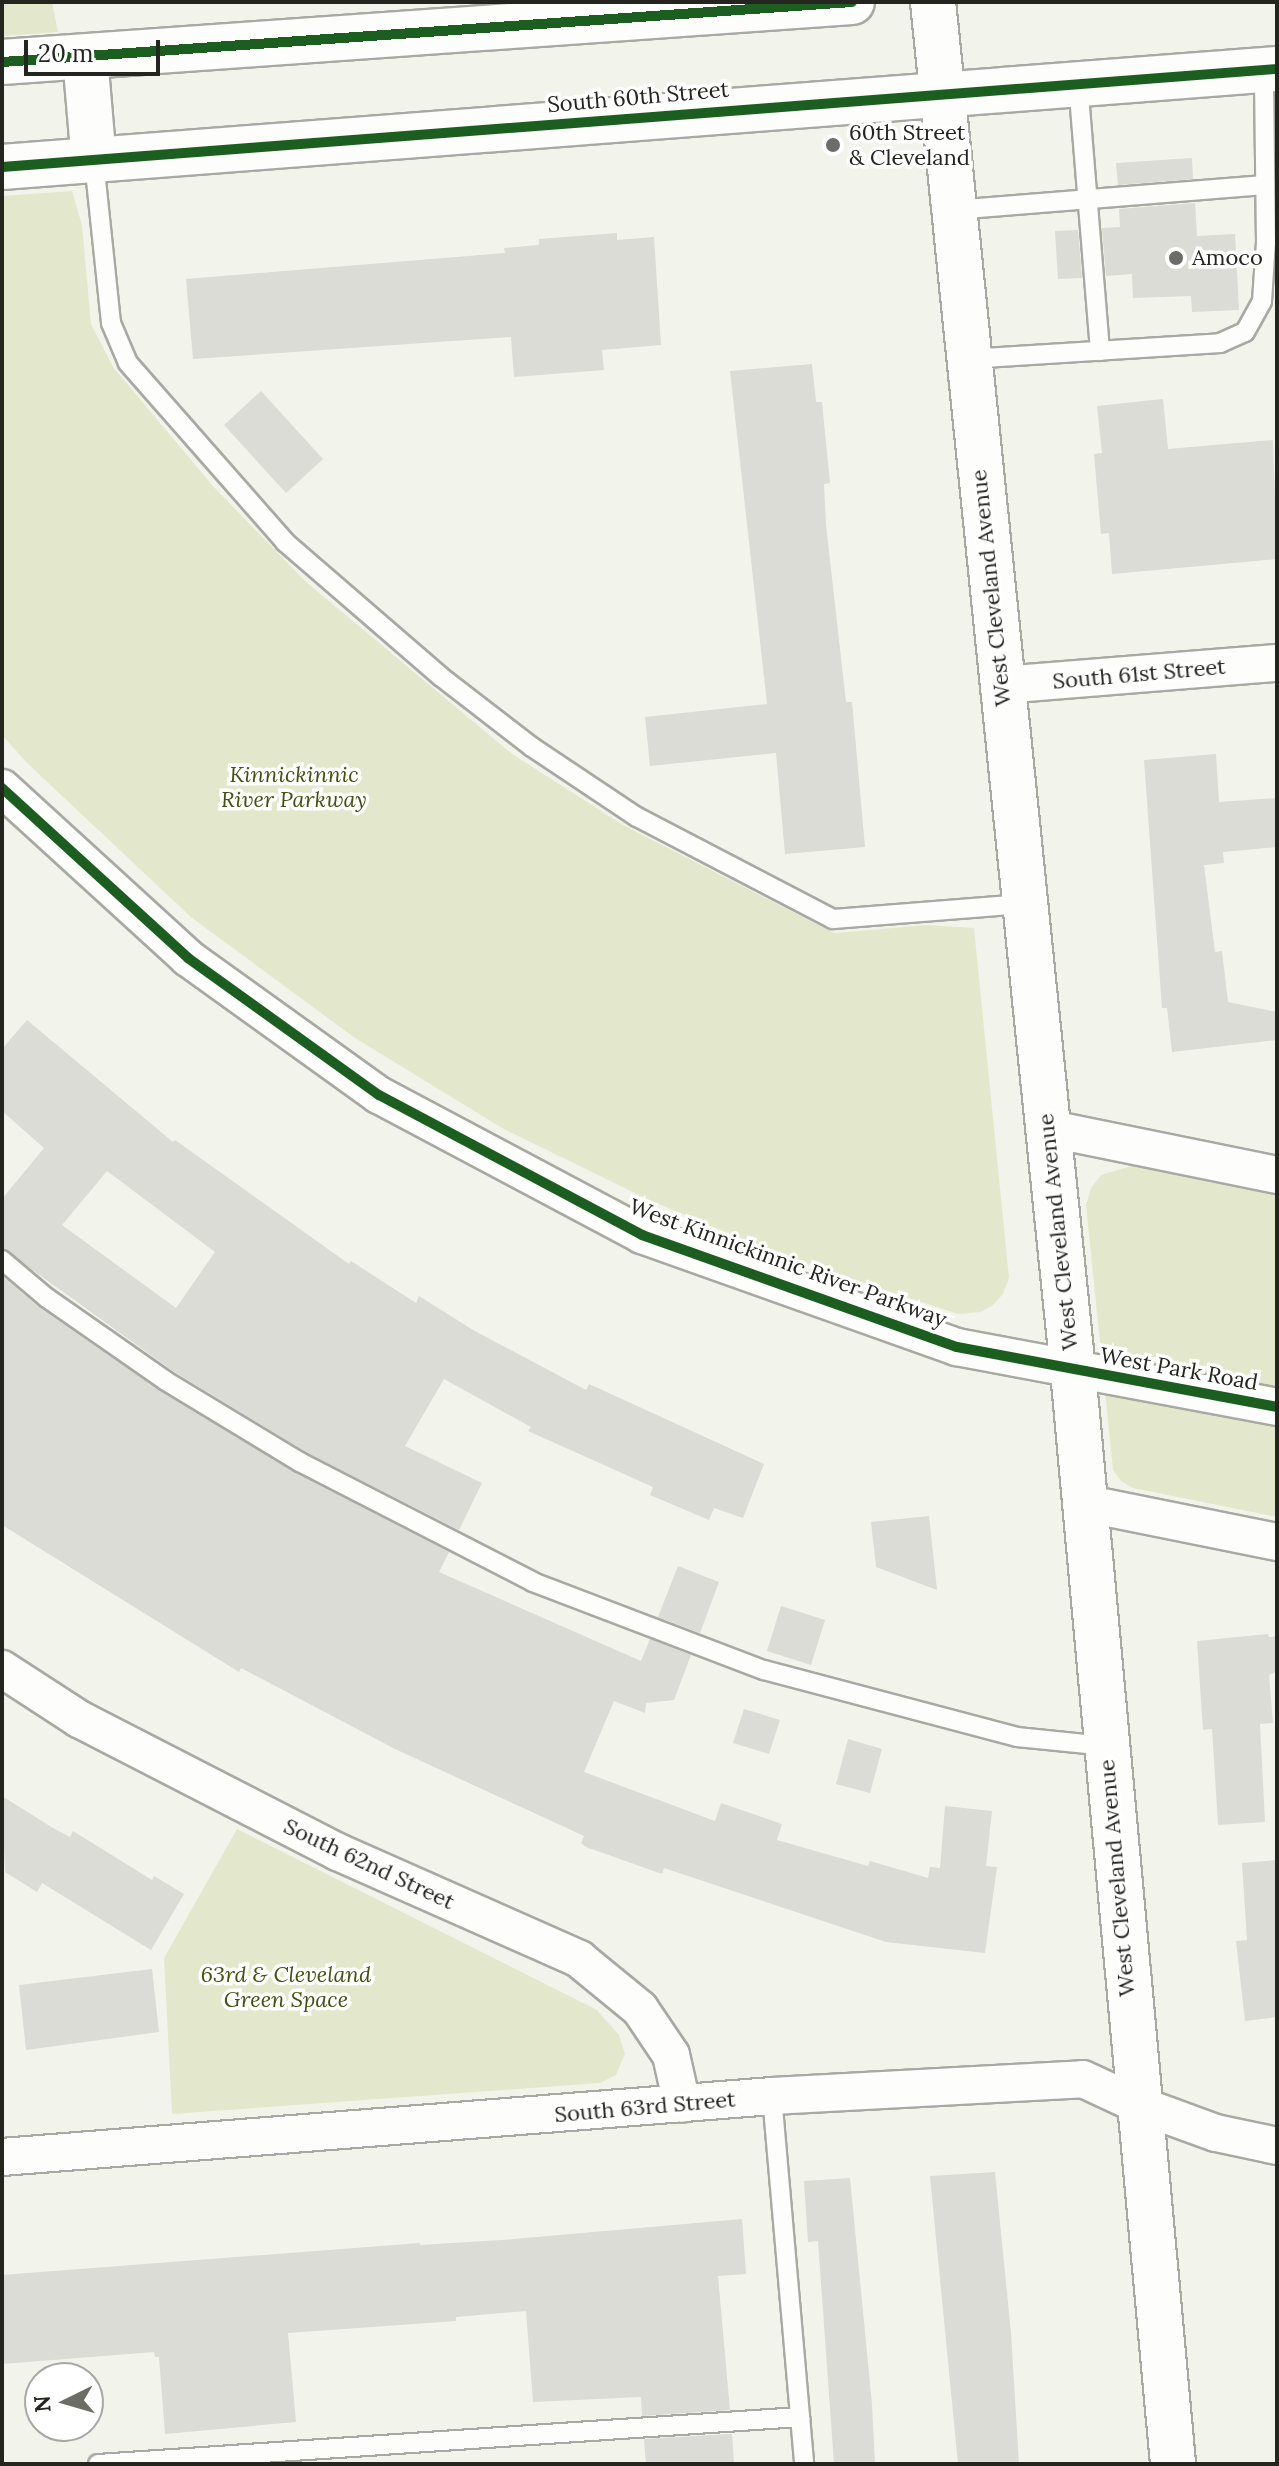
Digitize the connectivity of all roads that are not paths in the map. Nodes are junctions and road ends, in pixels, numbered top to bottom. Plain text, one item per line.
1 (852, 2) edge
2 (933, 2) edge
3 (85, 57) junction
4 (2, 62) edge
5 (1271, 69) edge
6 (1078, 83) junction
7 (940, 93) junction
8 (94, 161) junction
9 (2, 167) edge
10 (1265, 185) junction
11 (1088, 199) junction
12 (953, 210) junction
13 (1100, 351) junction
14 (968, 359) junction
15 (1277, 663) edge
16 (1001, 685) junction
17 (2, 788) edge
18 (1023, 904) junction
19 (1046, 1128) junction
20 (1277, 1175) edge
21 (2, 1260) edge
22 (1073, 1371) junction
23 (1277, 1407) edge
24 (1083, 1503) junction
25 (1277, 1542) edge
26 (2, 1669) edge
27 (1105, 1746) junction
28 (772, 2096) junction
29 (682, 2104) junction
30 (1139, 2105) junction
31 (1277, 2146) edge
32 (2, 2157) edge
33 (800, 2417) junction
34 (98, 2464) edge
35 (804, 2464) edge
36 (1173, 2464) edge

1 - 3 street
2 - 7 street, West Cleveland Avenue
3 - 4 street
3 - 8 street
5 - 6 street, South 60th Street
5 - 10 lane
6 - 7 street, South 60th Street
6 - 11 lane
7 - 8 street, South 60th Street
7 - 12 street, West Cleveland Avenue
8 - 9 street, South 60th Street
8 - 18 lane
10 - 11 lane
10 - 13 lane
11 - 12 lane
11 - 13 lane
12 - 14 street, West Cleveland Avenue
13 - 14 lane
14 - 16 street, West Cleveland Avenue
15 - 16 street, South 61st Street
16 - 18 street, West Cleveland Avenue
17 - 22 street, West Kinnickinnic River Parkway
18 - 19 street, West Cleveland Avenue
19 - 20 street
19 - 22 street, West Cleveland Avenue
21 - 27 lane
22 - 23 street, West Park Road
22 - 24 street, West Cleveland Avenue
24 - 25 street
24 - 27 street, West Cleveland Avenue
26 - 29 street, South 62nd Street
27 - 30 street, West Cleveland Avenue
28 - 29 street, South 63rd Street
28 - 30 street, South 63rd Street
28 - 33 lane
29 - 32 street, South 63rd Street
30 - 31 street, South 63rd Street
30 - 36 street, West Cleveland Avenue
33 - 34 lane
33 - 35 lane

